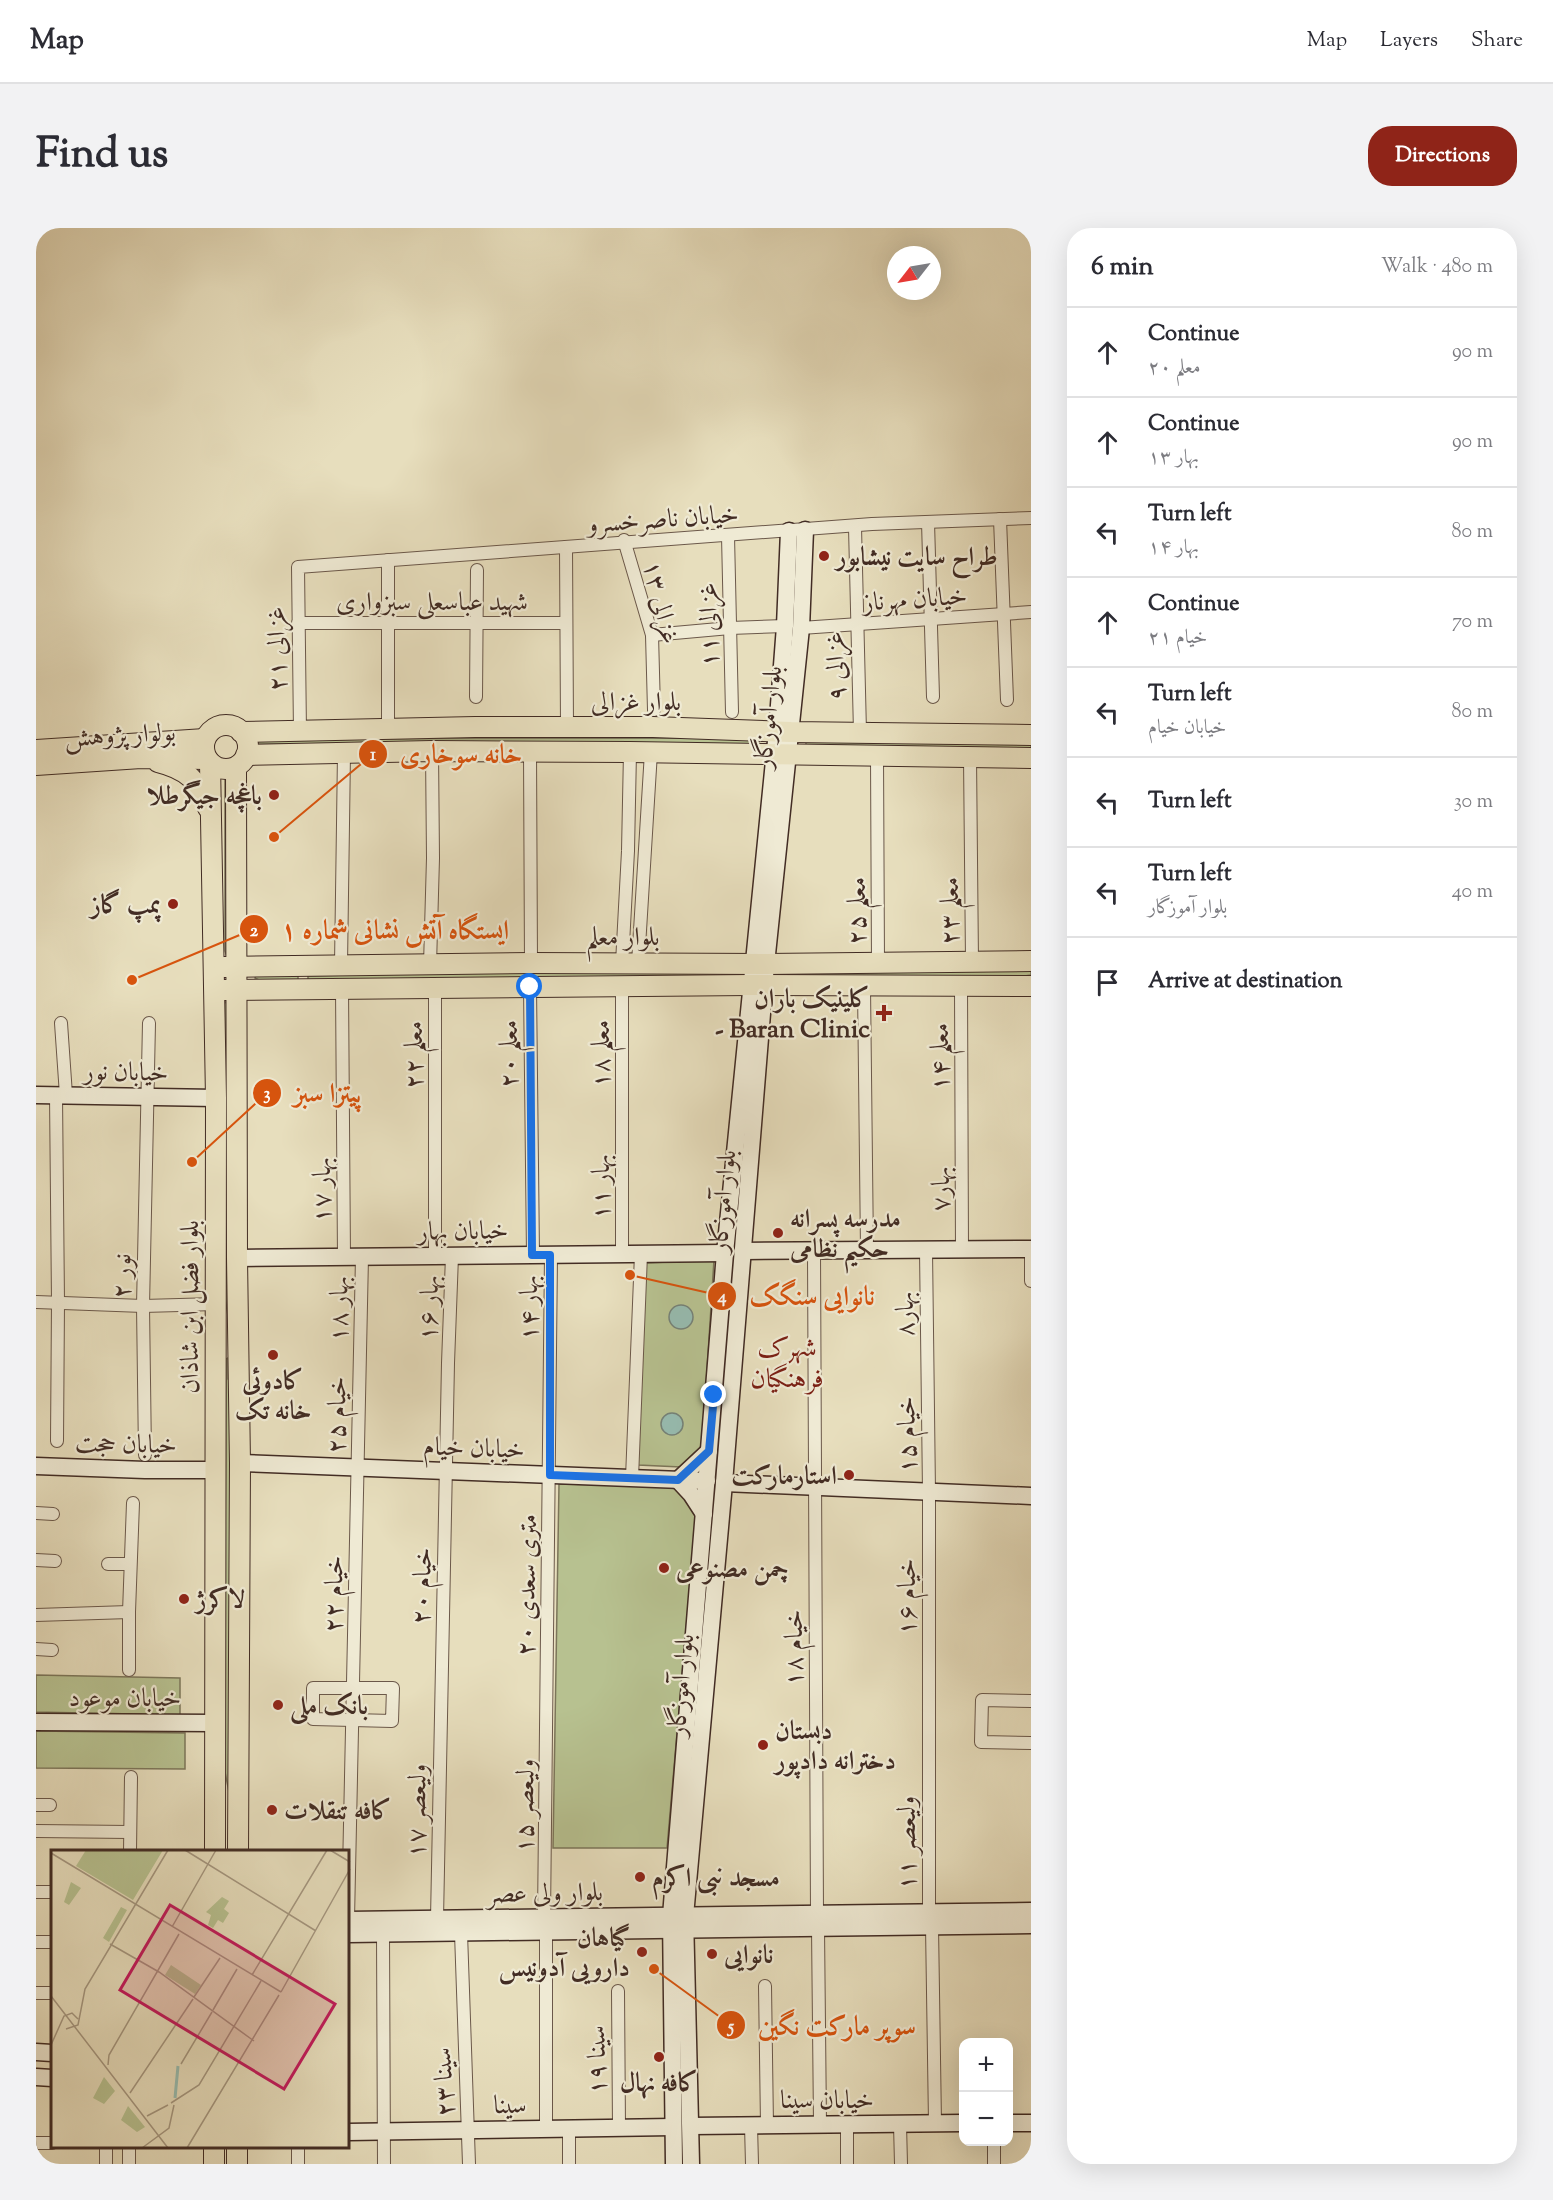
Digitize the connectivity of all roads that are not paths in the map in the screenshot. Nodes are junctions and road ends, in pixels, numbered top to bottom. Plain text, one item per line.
1 (1031, 518) edge
2 (1000, 519) junction
3 (928, 522) junction
4 (855, 526) junction
5 (797, 531) junction
6 (728, 536) junction
7 (624, 542) junction
8 (566, 547) junction
9 (388, 560) junction
10 (298, 567) joint
11 (477, 570) dead end
12 (1031, 612) edge
13 (1003, 614) junction
14 (930, 619) junction
15 (298, 623) junction
16 (388, 623) junction
17 (476, 623) junction
18 (566, 623) junction
19 (856, 624) junction
20 (793, 627) junction
21 (730, 628) junction
22 (652, 635) junction
23 (476, 697) dead end
24 (933, 697) dead end
25 (1007, 700) dead end
26 (654, 710) dead end
27 (732, 712) dead end
28 (567, 727) junction
29 (388, 729) junction
30 (241, 732) junction
31 (300, 732) junction
32 (784, 732) junction
33 (860, 732) junction
34 (1031, 735) edge
35 (205, 738) junction
36 (36, 750) edge
37 (432, 751) junction
38 (530, 751) junction
39 (630, 752) junction
40 (651, 752) junction
41 (344, 753) junction
42 (782, 755) junction
43 (877, 756) junction
44 (141, 758) junction
45 (970, 758) junction
46 (1031, 758) edge
47 (208, 761) junction
48 (241, 761) junction
49 (36, 765) edge
50 (212, 823) junction
51 (972, 961) junction
52 (1031, 962) edge
53 (531, 963) junction
54 (630, 963) junction
55 (879, 963) junction
56 (759, 964) junction
57 (341, 965) junction
58 (430, 965) junction
59 (304, 966) junction
60 (215, 967) junction
61 (237, 967) junction
62 (757, 985) junction
63 (962, 986) junction
64 (1031, 986) edge
65 (530, 987) junction
66 (622, 987) junction
67 (864, 987) junction
68 (342, 988) junction
69 (435, 988) junction
70 (303, 989) junction
71 (215, 990) junction
72 (237, 990) junction
73 (61, 1023) dead end
74 (149, 1023) dead end
75 (36, 1095) edge
76 (61, 1095) junction
77 (148, 1098) junction
78 (216, 1098) junction
79 (622, 1120) joint
80 (962, 1128) joint
81 (1031, 1249) edge
82 (867, 1250) junction
83 (926, 1250) junction
84 (962, 1250) junction
85 (743, 1251) junction
86 (814, 1252) junction
87 (725, 1253) junction
88 (622, 1254) junction
89 (641, 1254) junction
90 (532, 1255) junction
91 (550, 1255) junction
92 (435, 1256) junction
93 (452, 1256) junction
94 (344, 1257) junction
95 (362, 1257) junction
96 (237, 1258) junction
97 (1031, 1281) edge
98 (36, 1302) edge
99 (58, 1302) junction
100 (216, 1304) junction
101 (143, 1306) junction
102 (238, 1348) junction
103 (216, 1350) junction
104 (360, 1362) joint
105 (716, 1363) junction
106 (734, 1365) junction
107 (927, 1378) joint
108 (57, 1440) dead end
109 (709, 1451) junction
110 (145, 1455) dead end
111 (240, 1463) junction
112 (36, 1466) edge
113 (358, 1468) junction
114 (216, 1470) junction
115 (447, 1471) junction
116 (550, 1475) junction
117 (632, 1478) junction
118 (678, 1480) junction
119 (706, 1482) junction
120 (724, 1483) junction
121 (814, 1487) junction
122 (929, 1492) junction
123 (1031, 1496) edge
124 (133, 1503) dead end
125 (36, 1513) edge
126 (53, 1514) dead end
127 (704, 1514) junction
128 (36, 1560) edge
129 (55, 1561) dead end
130 (108, 1564) dead end
131 (130, 1564) junction
132 (129, 1612) junction
133 (36, 1615) edge
134 (36, 1649) edge
135 (52, 1650) dead end
136 (129, 1670) dead end
137 (354, 1689) junction
138 (548, 1695) joint
139 (1031, 1701) edge
140 (696, 1702) junction
141 (929, 1702) joint
142 (440, 1703) joint
143 (353, 1720) junction
144 (36, 1722) edge
145 (214, 1723) junction
146 (1031, 1743) edge
147 (131, 1777) dead end
148 (36, 1805) edge
149 (50, 1805) dead end
150 (238, 1814) junction
151 (215, 1815) junction
152 (36, 1831) edge
153 (130, 1832) junction
154 (130, 1850) edge
155 (215, 1850) edge
156 (238, 1850) edge
157 (350, 1850) edge
158 (1031, 1911) edge
159 (437, 1919) junction
160 (930, 1919) junction
161 (350, 1920) edge
162 (818, 1921) junction
163 (679, 1923) junction
164 (545, 1925) junction
165 (1031, 1925) edge
166 (461, 1933) junction
167 (350, 1934) edge
168 (383, 1934) junction
169 (679, 1979) junction
170 (765, 1986) dead end
171 (618, 1991) dead end
172 (36, 2052) edge
173 (51, 2053) edge
174 (36, 2077) edge
175 (51, 2078) edge
176 (935, 2123) junction
177 (959, 2123) edge
178 (1013, 2123) edge
179 (1031, 2123) edge
180 (820, 2124) junction
181 (847, 2124) junction
182 (900, 2124) junction
183 (759, 2125) junction
184 (691, 2126) junction
185 (619, 2127) junction
186 (674, 2127) junction
187 (569, 2128) junction
188 (546, 2129) junction
189 (468, 2130) junction
190 (350, 2132) edge
191 (384, 2132) junction
192 (994, 2146) edge
193 (384, 2164) edge
194 (469, 2164) edge
195 (569, 2164) edge
196 (674, 2164) edge
197 (691, 2164) edge
198 (752, 2164) edge
199 (847, 2164) edge
200 (901, 2164) edge
201 (994, 2164) edge

1 - 2 street, خیابان ناصرخسرو
2 - 3 street, خیابان ناصرخسرو
2 - 13 street
3 - 4 street, خیابان ناصرخسرو
3 - 14 street
4 - 5 street, خیابان ناصرخسرو
4 - 19 street, غزالی ۹
5 - 6 street, خیابان ناصرخسرو
5 - 20 main road, بلوار آموزگار
6 - 7 street, خیابان ناصرخسرو
6 - 21 street, غزالی ۱۱
7 - 8 street, خیابان ناصرخسرو
7 - 22 street, غزالی ۱۳
8 - 9 street, خیابان ناصرخسرو
8 - 18 street
9 - 10 street, خیابان ناصرخسرو
9 - 16 street
10 - 15 street, غزالی ۲۱
11 - 17 street
12 - 13 street, خیابان مهرناز
13 - 14 street, خیابان مهرناز
13 - 25 street
14 - 19 street, خیابان مهرناز
14 - 24 street
15 - 16 street, شهید عباسعلی سبزواری
15 - 31 street, غزالی ۲۱
16 - 17 street, شهید عباسعلی سبزواری
16 - 29 street
17 - 18 street, شهید عباسعلی سبزواری
17 - 23 street
18 - 28 street
19 - 20 street, خیابان مهرناز
19 - 33 street, غزالی ۹
20 - 21 street, خیابان مهرناز
20 - 32 main road, بلوار آموزگار
21 - 22 street, خیابان مهرناز
21 - 27 street, غزالی ۱۱
22 - 26 street, غزالی ۱۳
28 - 29 main road, بلوار غزالی
28 - 32 main road, بلوار غزالی
29 - 31 main road, بلوار غزالی
30 - 31 main road, بلوار غزالی
30 - 35 main road
30 - 48 main road
32 - 33 main road, بلوار غزالی
32 - 42 main road, بلوار آموزگار
33 - 34 main road, بلوار غزالی
35 - 36 main road, بولوار پژوهش
35 - 47 main road
37 - 38 main road, بلوار غزالی
37 - 41 main road, بلوار غزالی
37 - 58 street
38 - 39 main road, بلوار غزالی
38 - 53 street
39 - 40 main road, بلوار غزالی
39 - 54 street
40 - 42 main road, بلوار غزالی
40 - 54 street
41 - 48 main road, بلوار غزالی
41 - 57 street
42 - 43 main road, بلوار غزالی
42 - 56 main road, بلوار آموزگار
43 - 45 main road, بلوار غزالی
43 - 55 street, معلم ۲۵
44 - 47 main road, بولوار پژوهش
44 - 49 main road, بولوار پژوهش
44 - 50 main road
45 - 46 main road, بلوار غزالی
45 - 51 street, معلم ۲۳
47 - 48 main road
47 - 50 main road, بلوار فضل ابن شاذان
48 - 61 main road, بلوار فضل ابن شاذان
50 - 60 main road, بلوار فضل ابن شاذان
51 - 52 main road, بلوار معلم
51 - 55 main road, بلوار معلم
53 - 54 main road, بلوار معلم
53 - 58 main road, بلوار معلم
54 - 56 main road, بلوار معلم
55 - 56 main road, بلوار معلم
56 - 62 main road, بلوار آموزگار
57 - 58 main road, بلوار معلم
57 - 59 main road, بلوار معلم
59 - 61 main road, بلوار معلم
59 - 70 main road
60 - 61 main road, بلوار معلم
60 - 71 main road, بلوار فضل ابن شاذان
61 - 72 main road, بلوار فضل ابن شاذان
62 - 66 main road, بلوار معلم
62 - 67 main road, بلوار معلم
62 - 85 main road, بلوار آموزگار
62 - 87 main road, بلوار آموزگار
63 - 64 main road, بلوار معلم
63 - 67 main road, بلوار معلم
63 - 80 street, معلم ۱۴
65 - 66 main road, بلوار معلم
65 - 69 main road, بلوار معلم
65 - 90 street, معلم ۲۰
66 - 79 street, معلم ۱۸
67 - 82 street
68 - 69 main road, بلوار معلم
68 - 70 main road, بلوار معلم
68 - 94 street, بهار ۱۷
69 - 92 street, معلم ۲۲
70 - 72 main road, بلوار معلم
71 - 72 main road, بلوار معلم
71 - 78 main road, بلوار فضل ابن شاذان
72 - 96 main road, بلوار فضل ابن شاذان
73 - 76 street
74 - 77 street, نور ۲
75 - 76 main road, خیابان نور
76 - 77 main road, خیابان نور
76 - 99 street
77 - 78 main road, خیابان نور
77 - 101 street, نور ۲
78 - 100 main road, بلوار فضل ابن شاذان
79 - 88 street, بهار ۱۱
80 - 84 street, بهار۷
81 - 84 main road
81 - 97 street
82 - 83 main road
82 - 86 main road
83 - 84 main road
83 - 107 street, بهار۸
85 - 86 main road
85 - 106 main road, بلوار آموزگار
86 - 121 street, خیام ۱۸
87 - 89 main road, خیابان بهار
87 - 105 main road, بلوار آموزگار
88 - 89 main road, خیابان بهار
88 - 91 main road, خیابان بهار
89 - 117 street
90 - 91 main road, خیابان بهار
90 - 93 main road, خیابان بهار
91 - 116 street, بهار ۱۴
92 - 93 main road, خیابان بهار
92 - 95 main road, خیابان بهار
93 - 115 street, بهار ۱۶
94 - 95 main road, خیابان بهار
94 - 96 main road, خیابان بهار
95 - 104 street, بهار ۱۸
96 - 102 main road, بلوار فضل ابن شاذان
98 - 99 street
99 - 101 street
99 - 108 street
100 - 101 street
100 - 103 main road, بلوار فضل ابن شاذان
101 - 110 street, نور ۲
102 - 103 main road
102 - 111 main road, بلوار فضل ابن شاذان
103 - 114 main road, بلوار فضل ابن شاذان
104 - 113 street, خیام ۲۵
105 - 106 main road
105 - 109 main road, بلوار آموزگار
106 - 120 main road, بلوار آموزگار
107 - 122 street, خیام ۱۵
109 - 118 main road
109 - 119 main road, بلوار آموزگار
111 - 113 main road, خیابان خیام
111 - 150 main road, بلوار فضل ابن شاذان
112 - 114 main road, خیابان حجت
113 - 115 main road, خیابان خیام
113 - 137 street, خیام ۲۲
114 - 145 main road, بلوار فضل ابن شاذان
115 - 116 main road, خیابان خیام
115 - 142 street, خیام ۲۰
116 - 117 main road, خیابان خیام
116 - 138 street, ۲۰ متری سعدی
117 - 118 main road, خیابان خیام
118 - 119 main road, خیابان خیام
118 - 127 main road
119 - 127 main road, بلوار آموزگار
120 - 121 main road
120 - 140 main road, بلوار آموزگار
121 - 122 main road
121 - 162 street, خیام ۱۸
122 - 123 main road
122 - 141 street, خیام ۱۶
124 - 131 street
125 - 126 street
127 - 140 main road, بلوار آموزگار
128 - 129 street
130 - 131 street
131 - 132 street
132 - 133 street
132 - 136 street
134 - 135 street
137 - 143 street, خیام ۲۲
137 - 143 street
137 - 143 street
138 - 164 street, ولیعصر ۱۵
139 - 146 street
140 - 163 main road, بلوار آموزگار
141 - 160 street, ولیعصر ۱۱
142 - 159 street, ولیعصر ۱۷
143 - 157 street, خیام ۲۲
144 - 145 main road, خیابان موعود
145 - 151 main road, بلوار فضل ابن شاذان
147 - 153 street
148 - 149 street
150 - 151 main road
150 - 156 main road, بلوار فضل ابن شاذان
151 - 155 main road, بلوار فضل ابن شاذان
152 - 153 street
153 - 154 street
158 - 160 main road, بلوار ولی عصر
159 - 161 main road, بلوار ولی عصر
159 - 164 main road, بلوار ولی عصر
160 - 162 main road, بلوار ولی عصر
160 - 165 main road, بلوار ولی عصر
160 - 176 street, ولیعصر ۱۱
162 - 163 main road, بلوار ولی عصر
162 - 180 street, خیام ۱۸
163 - 164 main road, بلوار ولی عصر
163 - 169 main road, بلوار آموزگار
164 - 166 main road, بلوار ولی عصر
164 - 188 street, ولیعصر ۱۵
166 - 168 main road, بلوار ولی عصر
166 - 189 street, سینا ۲۳
167 - 168 main road, بلوار ولی عصر
168 - 191 street
169 - 184 main road, بلوار آموزگار
169 - 186 main road, بلوار آموزگار
170 - 183 street
171 - 185 street, سینا ۱۹
172 - 173 main road
174 - 175 main road
176 - 177 main road, خیابان سینا
176 - 182 main road, خیابان سینا
178 - 179 main road
180 - 181 main road, خیابان سینا
180 - 183 main road, خیابان سینا
181 - 182 main road, خیابان سینا
181 - 199 street
182 - 200 street
183 - 184 main road, خیابان سینا
183 - 198 street
184 - 197 main road, بلوار آموزگار
185 - 186 main road, سینا
185 - 187 main road, سینا
186 - 196 main road, بلوار آموزگار
187 - 188 main road, سینا
187 - 195 street
188 - 189 main road, سینا
189 - 191 main road, سینا
189 - 194 street, سینا ۲۳
190 - 191 main road, سینا
191 - 193 street
192 - 201 street

